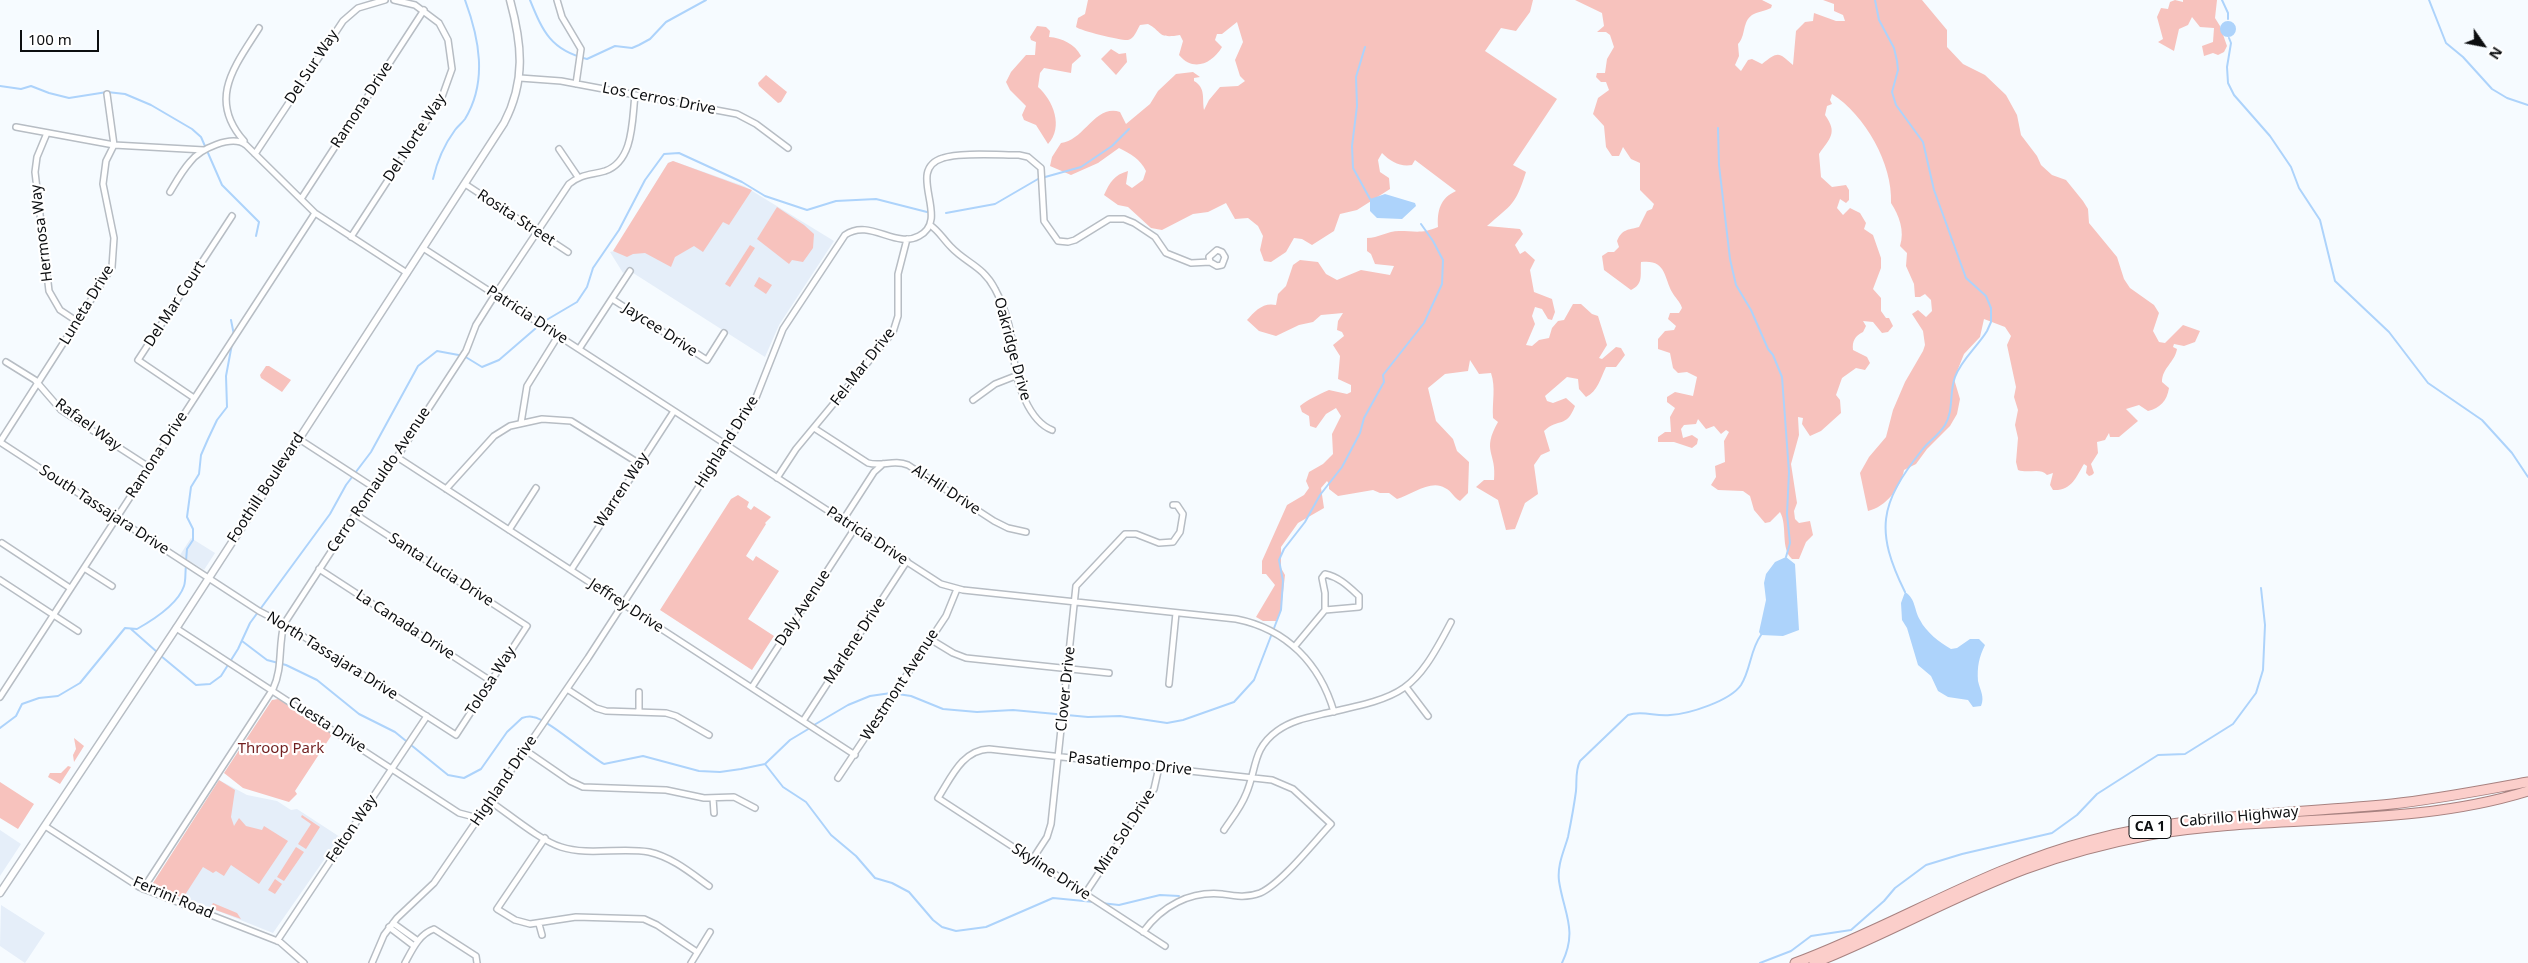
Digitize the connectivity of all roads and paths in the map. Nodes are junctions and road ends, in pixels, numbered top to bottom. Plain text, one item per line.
1 (385, 0) edge
2 (394, 0) edge
3 (510, 0) edge
4 (557, 0) edge
5 (424, 10) junction
6 (260, 28) dead end
7 (520, 78) junction
8 (576, 84) junction
9 (107, 94) dead end
10 (635, 95) junction
11 (16, 127) dead end
12 (47, 133) junction
13 (114, 145) junction
14 (246, 145) junction
15 (788, 148) dead end
16 (560, 149) dead end
17 (207, 150) junction
18 (255, 154) junction
19 (578, 177) junction
20 (465, 184) junction
21 (170, 192) dead end
22 (301, 200) junction
23 (315, 213) junction
24 (232, 216) dead end
25 (930, 225) junction
26 (538, 231) junction
27 (351, 237) junction
28 (906, 239) junction
29 (423, 248) junction
30 (568, 252) dead end
31 (1210, 262) dead end
32 (630, 271) dead end
33 (407, 273) junction
34 (495, 294) junction
35 (612, 298) junction
36 (78, 322) junction
37 (724, 333) dead end
38 (558, 336) junction
39 (579, 349) junction
40 (6, 362) dead end
41 (1018, 375) junction
42 (38, 383) junction
43 (194, 398) junction
44 (973, 400) dead end
45 (674, 411) junction
46 (521, 423) junction
47 (814, 428) junction
48 (1052, 430) dead end
49 (299, 439) junction
50 (0, 442) edge
51 (726, 444) junction
52 (397, 457) junction
53 (886, 463) junction
54 (640, 464) junction
55 (149, 468) junction
56 (778, 478) junction
57 (373, 487) junction
58 (536, 488) dead end
59 (446, 489) junction
60 (1173, 505) dead end
61 (355, 514) junction
62 (116, 518) junction
63 (843, 520) junction
64 (855, 528) junction
65 (509, 530) junction
66 (1026, 532) dead end
67 (2, 543) dead end
68 (907, 562) junction
69 (84, 568) junction
70 (319, 569) junction
71 (571, 570) junction
72 (208, 577) junction
73 (0, 580) edge
74 (112, 586) dead end
75 (70, 588) junction
76 (957, 589) junction
77 (1075, 602) junction
78 (622, 603) junction
79 (1325, 610) junction
80 (1176, 613) junction
81 (53, 615) junction
82 (1451, 622) dead end
83 (284, 624) junction
84 (527, 626) joint
85 (176, 628) junction
86 (78, 631) dead end
87 (930, 639) junction
88 (1295, 646) junction
89 (1068, 669) junction
90 (1109, 673) dead end
91 (492, 681) junction
92 (1169, 684) dead end
93 (752, 687) junction
94 (1406, 687) junction
95 (273, 689) junction
96 (567, 689) junction
97 (639, 692) dead end
98 (0, 697) edge
99 (639, 712) junction
100 (1334, 712) junction
101 (427, 716) junction
102 (1428, 716) dead end
103 (803, 721) junction
104 (456, 735) joint
105 (709, 736) dead end
106 (525, 750) junction
107 (855, 755) junction
108 (1059, 757) junction
109 (1159, 767) junction
110 (392, 769) junction
111 (1251, 777) junction
112 (838, 778) dead end
113 (2528, 782) edge
114 (2528, 791) edge
115 (713, 798) junction
116 (938, 798) joint
117 (2420, 801) junction
118 (491, 802) junction
119 (755, 808) dead end
120 (2421, 812) junction
121 (714, 813) dead end
122 (478, 818) junction
123 (45, 826) junction
124 (1224, 830) dead end
125 (545, 838) junction
126 (1032, 860) junction
127 (709, 886) dead end
128 (143, 889) junction
129 (0, 893) edge
130 (1085, 894) junction
131 (539, 924) junction
132 (391, 925) junction
133 (710, 932) dead end
134 (1143, 932) junction
135 (542, 935) dead end
136 (277, 941) junction
137 (416, 944) junction
138 (1165, 946) dead end
139 (697, 952) junction
140 (373, 962) edge
141 (304, 963) edge
142 (405, 963) edge
143 (477, 963) edge
144 (691, 963) edge
145 (1794, 963) edge
146 (1814, 963) edge

1 - 18 street, Del Sur Way
2 - 5 street
3 - 7 street, Foothill Boulevard
4 - 8 street
5 - 22 street, Ramona Drive
5 - 27 street, Del Norte Way
6 - 14 street
7 - 8 street, Los Cerros Drive
7 - 20 street, Foothill Boulevard
8 - 10 street, Los Cerros Drive
9 - 13 street, Luneta Drive
10 - 15 street, Los Cerros Drive
10 - 19 street
11 - 12 street
12 - 13 street
12 - 36 street, Hermosa Way
13 - 17 street
13 - 36 street, Luneta Drive
14 - 17 street
14 - 18 street
16 - 19 street
17 - 21 street
18 - 22 street
19 - 26 street, Cerro Romauldo Avenue
20 - 26 street, Rosita Street
20 - 29 street, Foothill Boulevard
22 - 23 street
23 - 27 street
23 - 43 street, Ramona Drive
24 - 43 street, Del Mar Court
25 - 28 street
25 - 31 street
25 - 41 street, Oakridge Drive
26 - 30 street, Rosita Street
26 - 34 street, Cerro Romauldo Avenue
27 - 33 street
28 - 47 street, Fel-Mar Drive
28 - 51 street, Highland Drive
29 - 33 street, Foothill Boulevard
29 - 34 street, Patricia Drive
32 - 35 street
33 - 49 street, Foothill Boulevard
34 - 38 street, Patricia Drive
34 - 52 street, Cerro Romauldo Avenue
35 - 37 street, Jaycee Drive
35 - 39 street
36 - 42 street, Luneta Drive
38 - 39 street, Patricia Drive
38 - 46 street
39 - 45 street, Patricia Drive
40 - 42 street, Rafael Way
41 - 44 street
41 - 48 street, Oakridge Drive
42 - 50 street, Luneta Drive
42 - 55 street, Rafael Way
43 - 55 street, Ramona Drive
45 - 51 street, Patricia Drive
45 - 54 street, Warren Way
46 - 54 street
46 - 59 street
47 - 53 street, Al-Hil Drive
47 - 56 street, Fel-Mar Drive
49 - 57 street
49 - 72 street, Foothill Boulevard
50 - 62 street, South Tassajara Drive
51 - 56 street, Patricia Drive
51 - 78 street, Highland Drive
52 - 57 street, Cerro Romauldo Avenue
52 - 59 street, Jeffrey Drive
53 - 63 street
53 - 66 street, Al-Hil Drive
54 - 71 street, Warren Way
55 - 62 street, Ramona Drive
56 - 63 street, Patricia Drive
57 - 61 street, Cerro Romauldo Avenue
58 - 65 street
59 - 65 street, Jeffrey Drive
60 - 77 street, Clover Drive
61 - 70 street, Cerro Romauldo Avenue
61 - 84 street, Santa Lucia Drive
62 - 69 street, Ramona Drive
62 - 72 street, South Tassajara Drive
63 - 64 street, Patricia Drive
64 - 68 street, Patricia Drive
64 - 93 street, Daly Avenue
65 - 71 street, Jeffrey Drive
67 - 75 street
68 - 76 street, Patricia Drive
68 - 103 street, Marlene Drive
69 - 74 street
69 - 75 street, Ramona Drive
70 - 83 street, Cerro Romauldo Avenue
70 - 91 street, La Canada Drive
71 - 78 street, Jeffrey Drive
72 - 83 street, North Tassajara Drive
72 - 85 street, Foothill Boulevard
73 - 81 street
75 - 81 street, Ramona Drive
76 - 77 street, Patricia Drive
76 - 87 street, Westmont Avenue
77 - 80 street, Patricia Drive
77 - 89 street, Clover Drive
78 - 93 street, Jeffrey Drive
78 - 96 street, Highland Drive
79 - 79 street
79 - 88 street
80 - 88 street, Patricia Drive
80 - 92 street
81 - 86 street
81 - 98 street, Ramona Drive
82 - 94 street
83 - 95 street, Cerro Romauldo Avenue
83 - 101 street, North Tassajara Drive
84 - 91 street, Tolosa Way
85 - 95 street, Cuesta Drive
85 - 123 street, Foothill Boulevard
87 - 89 street
87 - 107 street, Westmont Avenue
88 - 100 street, Patricia Drive
89 - 90 street
89 - 108 street, Clover Drive
91 - 104 street, Tolosa Way
93 - 103 street, Jeffrey Drive
94 - 100 street
94 - 102 street
95 - 110 street, Cuesta Drive
95 - 128 street, Cerro Romauldo Avenue
96 - 99 street
96 - 106 street, Highland Drive
97 - 99 street
99 - 105 street
100 - 111 street
101 - 104 street, North Tassajara Drive
101 - 110 street, Felton Way
103 - 107 street, Jeffrey Drive
106 - 115 street
106 - 118 street, Highland Drive
107 - 112 street, Westmont Avenue
108 - 109 street, Pasatiempo Drive
108 - 116 street, Pasatiempo Drive
108 - 126 street, Clover Drive
109 - 111 street, Pasatiempo Drive
109 - 130 street, Mira Sol Drive
110 - 122 street, Cuesta Drive
110 - 136 street, Felton Way
111 - 124 street
111 - 134 street, Pasatiempo Drive
113 - 117 highway, Cabrillo Highway / CA 1
114 - 120 highway, Cabrillo Highway / CA 1
115 - 119 street
115 - 121 street
116 - 126 street, Skyline Drive
117 - 120 street
117 - 145 highway, Cabrillo Highway / CA 1
118 - 122 street, Highland Drive
118 - 125 street
120 - 146 highway, Cabrillo Highway / CA 1
122 - 132 street, Highland Drive
123 - 128 street, Ferrini Road
123 - 129 street, Foothill Boulevard
125 - 127 street
125 - 131 street
126 - 130 street, Skyline Drive
128 - 136 street, Ferrini Road
130 - 134 street, Skyline Drive
131 - 135 street
131 - 139 street
132 - 137 street
132 - 140 street, Highland Drive
133 - 139 street
134 - 138 street, Skyline Drive
136 - 141 street, Ferrini Road
137 - 142 street
137 - 143 street
139 - 144 street

